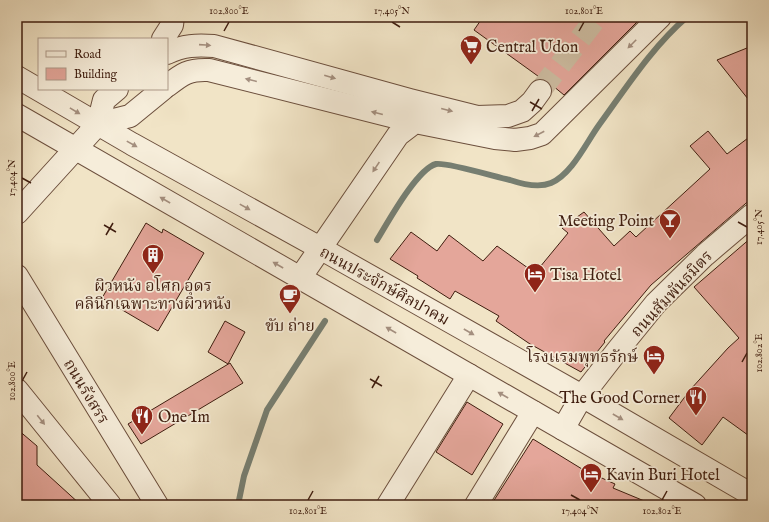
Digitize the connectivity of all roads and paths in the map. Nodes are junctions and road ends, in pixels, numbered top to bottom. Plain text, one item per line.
1 (173, 17) edge
2 (660, 17) edge
3 (164, 38) edge
4 (168, 52) edge
5 (17, 77) edge
6 (168, 85) edge
7 (38, 89) edge
8 (39, 90) edge
9 (116, 90) edge
10 (162, 90) edge
11 (540, 91) tunnel mouth
12 (17, 115) edge
13 (415, 122) junction
14 (98, 124) junction
15 (75, 149) junction
16 (17, 213) edge
17 (752, 215) edge
18 (320, 248) junction
19 (17, 276) edge
20 (300, 278) junction
21 (469, 375) junction
22 (17, 390) edge
23 (582, 396) junction
24 (533, 412) junction
25 (563, 429) junction
26 (752, 495) edge
27 (110, 505) edge
28 (157, 505) edge
29 (388, 505) edge
30 (476, 505) edge
31 (695, 505) edge

1 - 3 street
2 -> 13 street
4 -> 11 street
5 -> 7 street, ถนนประจักษ์ศิลปาคม
13 -> 6 street
8 -> 14 street, ถนนประจักษ์ศิลปาคม
9 - 14 street
10 - 14 street
12 - 15 street
13 -> 18 street
14 - 15 street
14 -> 18 street, ถนนประจักษ์ศิลปาคม
15 - 16 street
20 -> 15 street
17 - 23 street, ถนนสัมพันธมิตร
18 - 20 street
18 -> 23 street, ถนนประจักษ์ศิลปาคม
19 - 28 street, ถนนรังสรร
21 -> 20 street
24 -> 21 street
21 - 29 street
22 -> 27 street
23 - 25 street, ถนนสัมพันธมิตร
23 -> 26 street, ถนนประจักษ์ศิลปาคม
24 - 25 street
24 - 30 street
25 - 31 street

